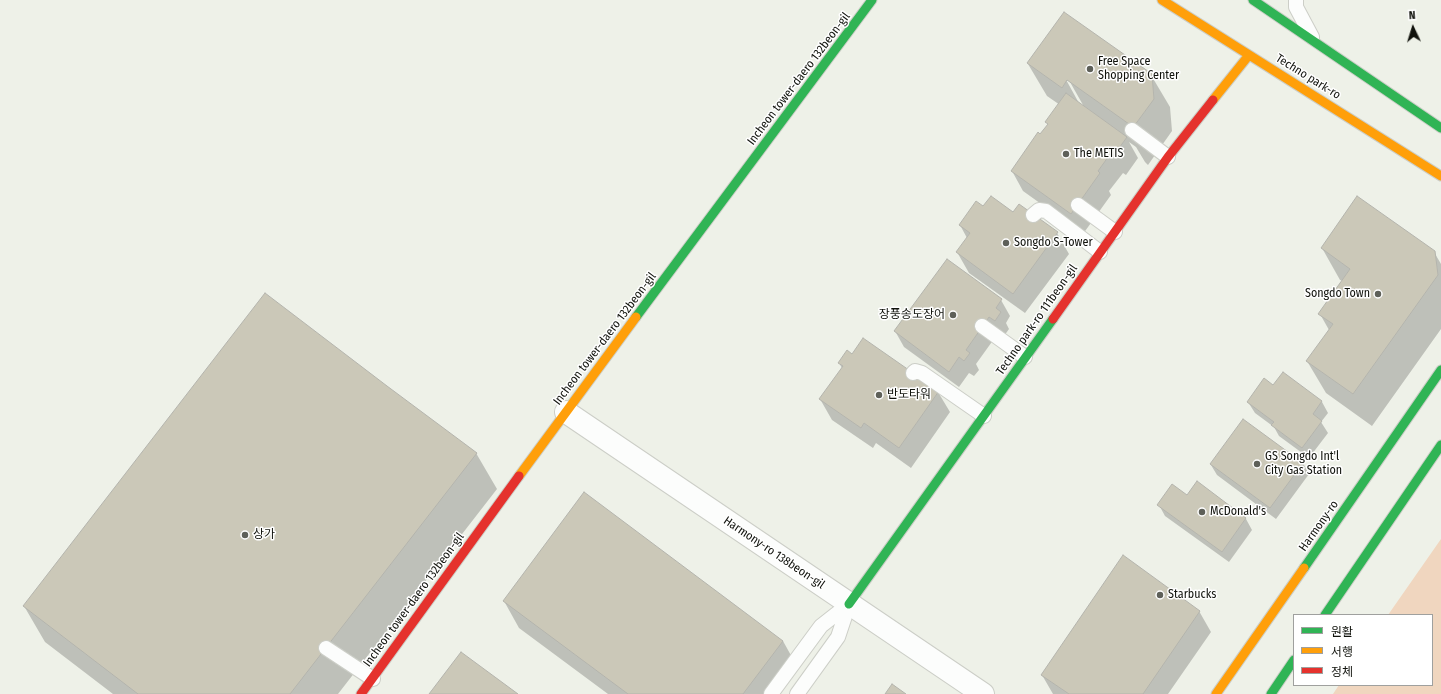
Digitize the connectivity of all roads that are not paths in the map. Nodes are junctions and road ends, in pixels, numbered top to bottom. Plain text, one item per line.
1 (872, 0) edge
2 (1162, 0) edge
3 (1253, 0) edge
4 (1296, 0) edge
5 (1314, 41) junction
6 (1249, 55) junction
7 (1441, 128) edge
8 (1132, 130) dead end
9 (1168, 157) junction
10 (1441, 176) edge
11 (1078, 205) dead end
12 (1033, 215) dead end
13 (1115, 232) junction
14 (1100, 252) junction
15 (982, 326) dead end
16 (1026, 357) junction
17 (1441, 370) edge
18 (913, 372) dead end
19 (566, 412) junction
20 (984, 416) junction
21 (1441, 445) edge
22 (849, 604) junction
23 (1326, 614) edge
24 (326, 648) dead end
25 (1293, 661) edge
26 (373, 678) junction
27 (361, 694) edge
28 (771, 694) edge
29 (797, 694) edge
30 (983, 694) edge
31 (1216, 694) edge
32 (1271, 694) edge

1 - 19 street, Incheon tower-daero 132beon-gil
2 - 6 street, Techno park-ro
3 - 5 street
4 - 5 lane
5 - 7 street
6 - 9 street, Techno park-ro 111beon-gil
6 - 10 street, Techno park-ro
8 - 9 lane
9 - 13 street, Techno park-ro 111beon-gil
11 - 13 lane
12 - 14 lane
13 - 14 street, Techno park-ro 111beon-gil
14 - 16 street, Techno park-ro 111beon-gil
15 - 16 lane
16 - 20 street, Techno park-ro 111beon-gil
17 - 31 street, Harmony-ro
18 - 20 lane
19 - 22 street, Harmony-ro 138beon-gil
19 - 26 street, Incheon tower-daero 132beon-gil
20 - 22 street, Techno park-ro 111beon-gil
21 - 23 street
22 - 28 lane
22 - 29 lane
22 - 30 street, Harmony-ro 138beon-gil
24 - 26 lane
25 - 32 street
26 - 27 street, Incheon tower-daero 132beon-gil

